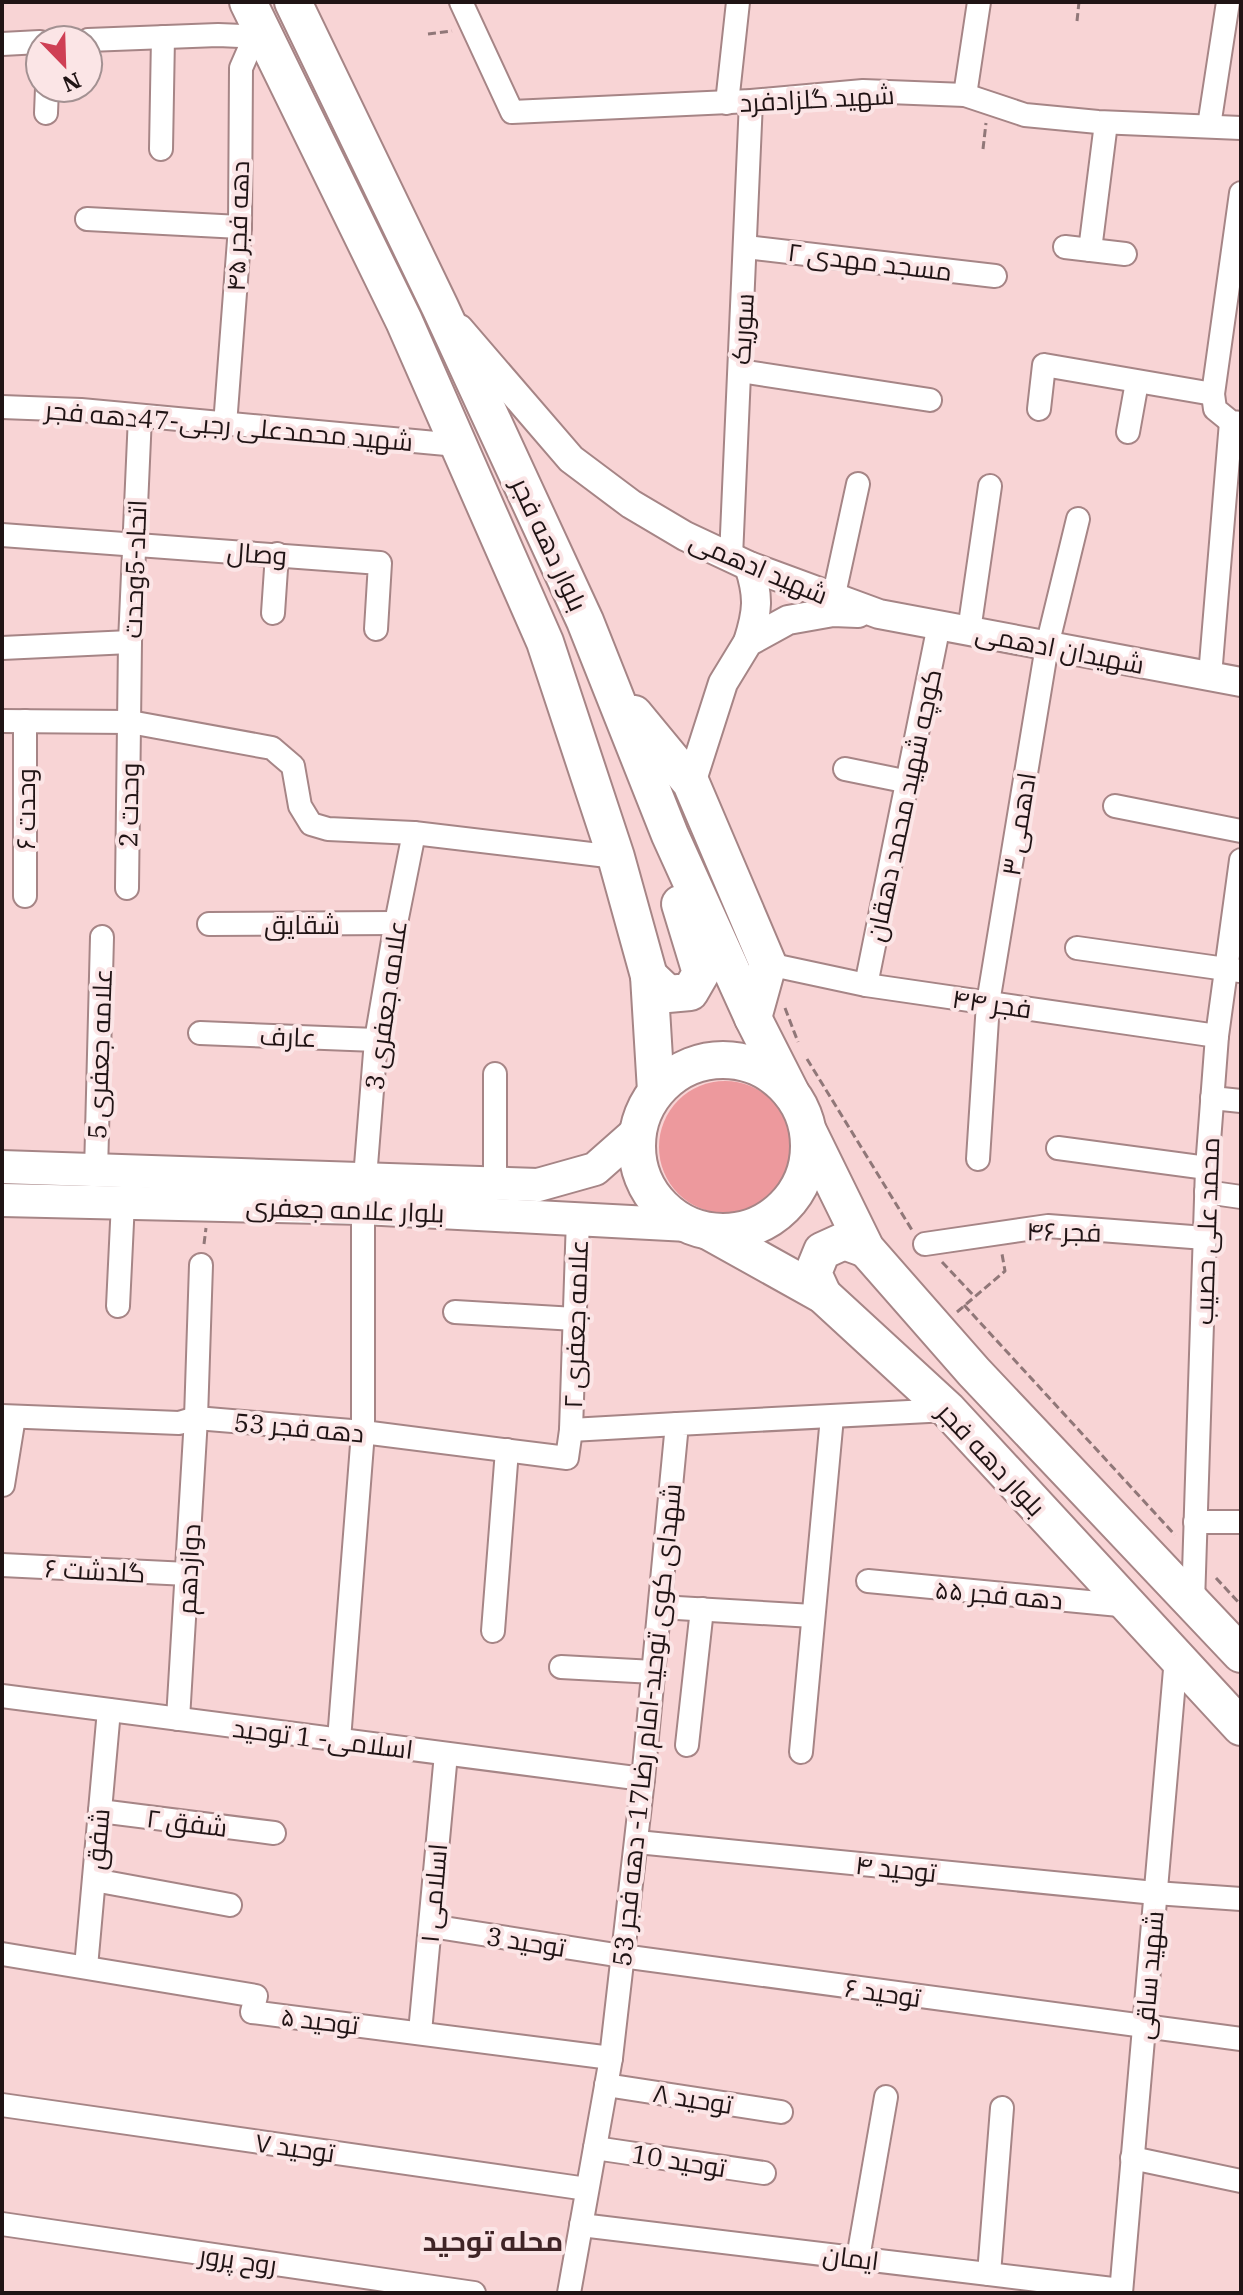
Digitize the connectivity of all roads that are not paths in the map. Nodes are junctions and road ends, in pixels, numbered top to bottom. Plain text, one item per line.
1 (248, 2) edge
2 (461, 2) edge
3 (738, 2) edge
4 (979, 2) edge
5 (1228, 2) edge
6 (300, 6) edge
7 (163, 37) junction
8 (265, 37) junction
9 (104, 39) edge
10 (24, 43) edge
11 (2, 44) edge
12 (965, 95) junction
13 (751, 101) junction
14 (727, 103) junction
15 (46, 104) edge
16 (46, 113) dead end
17 (1106, 123) junction
18 (1209, 126) junction
19 (1241, 128) edge
20 (161, 149) dead end
21 (1241, 193) edge
22 (87, 219) dead end
23 (240, 227) junction
24 (746, 247) junction
25 (1065, 247) dead end
26 (1090, 250) junction
27 (1125, 254) dead end
28 (995, 276) dead end
29 (440, 307) junction
30 (740, 371) junction
31 (1137, 382) junction
32 (1213, 394) junction
33 (930, 400) dead end
34 (2, 407) edge
35 (1039, 409) dead end
36 (140, 416) junction
37 (1236, 423) edge
38 (225, 425) junction
39 (1128, 432) dead end
40 (457, 445) junction
41 (858, 484) dead end
42 (990, 486) dead end
43 (1078, 519) dead end
44 (1232, 523) edge
45 (2, 535) edge
46 (134, 545) junction
47 (277, 554) junction
48 (740, 561) junction
49 (833, 599) junction
50 (273, 613) dead end
51 (879, 614) junction
52 (939, 625) junction
53 (376, 629) dead end
54 (969, 631) junction
55 (130, 642) junction
56 (748, 642) junction
57 (1047, 646) junction
58 (2, 648) edge
59 (1210, 676) junction
60 (1241, 682) edge
61 (611, 687) junction
62 (2, 721) edge
63 (25, 721) junction
64 (130, 722) junction
65 (845, 769) dead end
66 (909, 782) junction
67 (691, 783) junction
68 (1115, 806) dead end
69 (1241, 831) edge
70 (414, 833) junction
71 (670, 835) junction
72 (616, 857) junction
73 (1240, 868) edge
74 (127, 888) dead end
75 (25, 896) dead end
76 (396, 923) junction
77 (209, 924) dead end
78 (102, 937) dead end
79 (1077, 948) dead end
80 (768, 964) junction
81 (1234, 970) edge
82 (649, 976) junction
83 (866, 985) junction
84 (988, 1003) junction
85 (769, 1012) junction
86 (200, 1033) dead end
87 (1217, 1036) junction
88 (376, 1040) junction
89 (495, 1074) dead end
90 (656, 1091) junction
91 (791, 1093) junction
92 (1212, 1098) junction
93 (1241, 1101) edge
94 (638, 1131) junction
95 (809, 1133) junction
96 (1058, 1148) dead end
97 (978, 1159) dead end
98 (2, 1167) edge
99 (1207, 1168) junction
100 (114, 1182) junction
101 (495, 1183) junction
102 (1206, 1192) junction
103 (364, 1193) junction
104 (1241, 1197) edge
105 (2, 1200) edge
106 (578, 1218) junction
107 (699, 1229) junction
108 (1205, 1238) junction
109 (925, 1244) road end
110 (866, 1249) junction
111 (201, 1265) road end
112 (823, 1295) junction
113 (118, 1306) dead end
114 (455, 1312) dead end
115 (575, 1319) junction
116 (948, 1410) junction
117 (8, 1417) edge
118 (832, 1417) junction
119 (196, 1418) junction
120 (677, 1424) junction
121 (571, 1430) junction
122 (363, 1432) junction
123 (507, 1450) junction
124 (3, 1485) edge
125 (1195, 1522) junction
126 (1241, 1522) edge
127 (2, 1565) edge
128 (188, 1574) junction
129 (868, 1581) dead end
130 (1193, 1603) junction
131 (1130, 1606) junction
132 (660, 1607) junction
133 (702, 1609) junction
134 (813, 1616) junction
135 (493, 1631) dead end
136 (1241, 1654) edge
137 (1176, 1658) junction
138 (561, 1667) dead end
139 (654, 1672) junction
140 (2, 1697) edge
141 (109, 1710) junction
142 (178, 1719) junction
143 (1241, 1727) edge
144 (339, 1740) junction
145 (687, 1745) dead end
146 (801, 1752) dead end
147 (446, 1754) junction
148 (643, 1779) junction
149 (100, 1811) junction
150 (274, 1833) dead end
151 (637, 1842) junction
152 (94, 1880) junction
153 (1155, 1893) junction
154 (1241, 1899) edge
155 (230, 1905) dead end
156 (431, 1926) junction
157 (2, 1954) edge
158 (622, 1956) junction
159 (86, 1967) junction
160 (1144, 2028) junction
161 (420, 2032) junction
162 (1241, 2039) edge
163 (611, 2058) junction
164 (606, 2085) junction
165 (886, 2097) dead end
166 (2, 2105) edge
167 (1002, 2108) dead end
168 (781, 2112) dead end
169 (595, 2148) junction
170 (1132, 2158) junction
171 (764, 2173) dead end
172 (1241, 2181) edge
173 (587, 2189) junction
174 (2, 2224) edge
175 (581, 2225) junction
176 (858, 2258) junction
177 (989, 2274) junction
178 (1121, 2292) edge
179 (474, 2293) edge
180 (569, 2293) edge

1 - 8 main road, بلوار دهه فجر
2 - 14 street, شهید گلزادفرد
3 - 14 street
4 - 12 street
5 - 18 street
6 - 29 main road, بلوار دهه فجر
7 - 8 street
7 - 9 street
7 - 20 street
8 - 23 street, دهه فجر ۴۵
8 - 40 main road, بلوار دهه فجر
10 - 11 street
12 - 13 street, شهید گلزادفرد
12 - 17 street, شهید گلزادفرد
13 - 14 street, شهید گلزادفرد
13 - 24 street, سوریک
15 - 16 street
17 - 18 street, شهید گلزادفرد
17 - 26 street
18 - 19 street, شهید گلزادفرد
21 - 32 street
22 - 23 street
23 - 38 street, دهه فجر ۴۵
24 - 28 street, مسجد مهدی ۲
24 - 30 street, سوریک
25 - 26 street
26 - 27 street
29 - 48 street, شهید ادهمی
29 - 61 main road, بلوار دهه فجر
30 - 33 street
30 - 48 street, سوریک
31 - 32 street
31 - 35 street
31 - 39 street
32 - 37 street
34 - 36 street, شهید محمدعلی رجبی-47دهه فجر
36 - 38 street, شهید محمدعلی رجبی-47دهه فجر
36 - 46 street, اتحاد-5وحدت
37 - 44 street
38 - 40 street, شهید محمدعلی رجبی-47دهه فجر
40 - 72 main road, بلوار دهه فجر
41 - 49 street
42 - 54 street
43 - 57 street, ادهمی ۳
44 - 59 street
45 - 46 street, وصال
46 - 47 street, وصال
46 - 55 street, اتحاد-5وحدت
47 - 50 street
47 - 53 street, وصال
48 - 49 street, شهید ادهمی
48 - 56 street
49 - 51 street, شهید ادهمی
51 - 52 street, شهیدان ادهمی
51 - 56 street, شهید ادهمی
52 - 54 street, شهیدان ادهمی
52 - 66 street, کوچه شهید محمد دهقان
54 - 57 street, شهیدان ادهمی
55 - 58 street
55 - 64 street, اتحاد-5وحدت
56 - 67 street, شهید ادهمی
57 - 59 street, شهیدان ادهمی
57 - 84 street, ادهمی ۳
59 - 60 street, شهیدان ادهمی
61 - 67 main road
61 - 71 main road, بلوار دهه فجر
62 - 63 street
63 - 64 street
63 - 75 street, وحدت ۶
64 - 70 street
64 - 74 street, وحدت 2
65 - 66 street
66 - 83 street, کوچه شهید محمد دهقان
67 - 80 main road
68 - 69 street
70 - 72 street
70 - 76 street, علامه جعفری 3
71 - 82 main road
71 - 85 main road, بلوار دهه فجر
72 - 82 main road, بلوار دهه فجر
73 - 81 street, محمد علی حصیب
76 - 77 street, شقایق
76 - 88 street, علامه جعفری 3
78 - 100 street, علامه جعفری 5
79 - 81 street
80 - 83 street, فجر ۴۴
80 - 85 main road
81 - 87 street, محمد علی حصیب
82 - 90 main road, بلوار دهه فجر
83 - 84 street, فجر ۴۴
84 - 87 street, فجر ۴۴
84 - 97 street, ادهمی ۳
85 - 91 main road, بلوار دهه فجر
86 - 88 street, عارف
87 - 92 street, محمد علی حصیب
88 - 103 street, علامه جعفری 3
89 - 101 street
90 - 91 main road
90 - 94 main road
91 - 95 main road
92 - 93 street
92 - 99 street, محمد علی حصیب
94 - 101 main road, بلوار علامه جعفری
94 - 107 main road
95 - 107 main road
95 - 110 main road, بلوار دهه فجر
96 - 99 street
98 - 100 main road, بلوار علامه جعفری
99 - 102 street, محمد علی حصیب
100 - 103 main road, بلوار علامه جعفری
100 - 103 main road, بلوار علامه جعفری
100 - 105 main road, بلوار علامه جعفری
100 - 113 street, علامه جعفری 5
101 - 103 main road, بلوار علامه جعفری
102 - 104 street
102 - 108 street, محمد علی حصیب
103 - 106 main road, بلوار علامه جعفری
103 - 122 street, علامه جعفری 3
106 - 107 main road, بلوار علامه جعفری
106 - 115 street, علامه جعفری ۲
107 - 112 main road, بلوار دهه فجر
108 - 109 street, فجر ۴۶
108 - 125 street, محمد علی حصیب
110 - 112 main road
110 - 130 main road, بلوار دهه فجر
111 - 119 street, دوازدهم
112 - 116 main road, بلوار دهه فجر
114 - 115 street
115 - 121 street, علامه جعفری ۲
116 - 118 street
116 - 131 main road, بلوار دهه فجر
117 - 119 street, دهه فجر 53
117 - 124 street
118 - 120 street
118 - 134 street
119 - 122 street, دهه فجر 53
119 - 128 street, دوازدهم
120 - 121 street
120 - 132 street, شهدای کوی توحید-امام رضا17- دهه فجر 53
121 - 123 street, دهه فجر 53
122 - 123 street, دهه فجر 53
122 - 144 street, علامه جعفری 3
123 - 135 street
125 - 126 street
125 - 130 street, محمد علی حصیب
127 - 128 street, گلدشت ۶
128 - 142 street, دوازدهم
129 - 131 street, دهه فجر ۵۵
130 - 136 main road, بلوار دهه فجر
131 - 137 main road, بلوار دهه فجر
132 - 133 street
132 - 139 street, شهدای کوی توحید-امام رضا17- دهه فجر 53
133 - 134 street
133 - 145 street
134 - 146 street
137 - 143 main road, بلوار دهه فجر
137 - 153 street, شهید ساقی
138 - 139 street
139 - 148 street, شهدای کوی توحید-امام رضا17- دهه فجر 53
140 - 141 street, اسلامی- 1 توحید
141 - 142 street, اسلامی- 1 توحید
141 - 149 street, شفق
142 - 144 street, اسلامی- 1 توحید
144 - 147 street, اسلامی- 1 توحید
147 - 148 street, اسلامی- 1 توحید
147 - 156 street, اسلامی ۱
148 - 151 street, شهدای کوی توحید-امام رضا17- دهه فجر 53
149 - 150 street, شفق ۲
149 - 152 street, شفق
151 - 153 street, توحید ۴
151 - 158 street, شهدای کوی توحید-امام رضا17- دهه فجر 53
152 - 155 street
152 - 159 street, شفق
153 - 154 street, توحید ۴
153 - 160 street, شهید ساقی
156 - 158 street, توحید 3
156 - 161 street, اسلامی ۱
157 - 159 street, توحید ۵
158 - 160 street, توحید ۶
158 - 163 street, شهدای کوی توحید-امام رضا17- دهه فجر 53
159 - 161 street, توحید ۵
160 - 162 street, توحید ۶
160 - 170 street, شهید ساقی
161 - 163 street, توحید ۵
163 - 164 street, شهدای کوی توحید-امام رضا17- دهه فجر 53
164 - 168 street, توحید ۸
164 - 169 street, شهدای کوی توحید-امام رضا17- دهه فجر 53
165 - 176 street
166 - 173 street, توحید ۷
167 - 177 street
169 - 171 street, توحید 10
169 - 173 street, شهدای کوی توحید-امام رضا17- دهه فجر 53
170 - 172 street
170 - 178 street, شهید ساقی
173 - 175 street, شهدای کوی توحید-امام رضا17- دهه فجر 53
174 - 179 street, روح پرور
175 - 176 street, ایمان
175 - 180 street, شهدای کوی توحید-امام رضا17- دهه فجر 53
176 - 177 street, ایمان
177 - 178 street, ایمان

